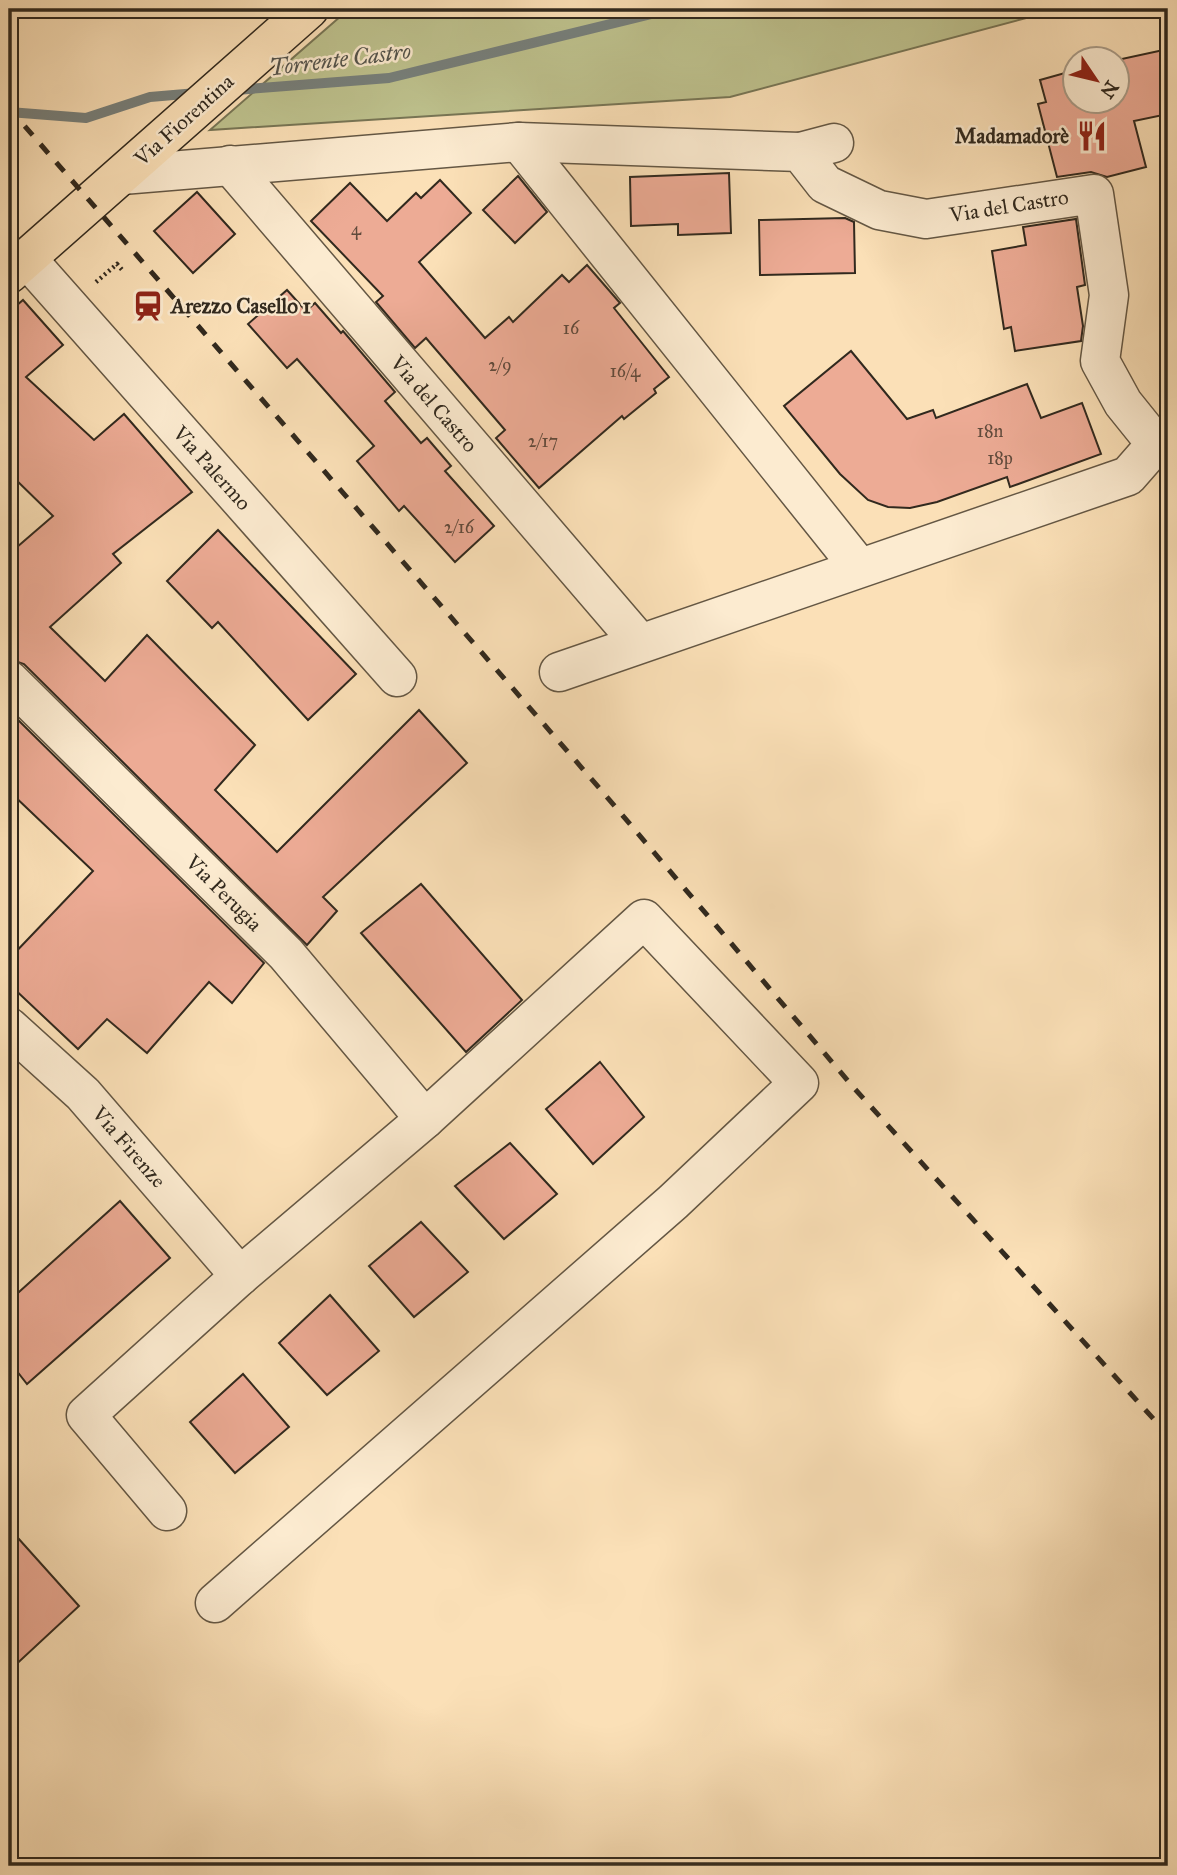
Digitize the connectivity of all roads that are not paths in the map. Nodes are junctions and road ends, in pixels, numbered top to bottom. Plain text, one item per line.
1 (309, 9) edge
2 (519, 142) junction
3 (230, 165) junction
4 (122, 176) junction
5 (29, 257) edge
6 (859, 567) junction
7 (639, 642) junction
8 (559, 672) dead end
9 (397, 677) dead end
10 (9, 680) edge
11 (9, 1027) edge
12 (425, 1119) junction
13 (240, 1276) junction
14 (167, 1511) dead end
15 (215, 1603) dead end

1 - 4 main road, Via Fiorentina
2 - 3 street, Via del Castro
2 - 6 street
2 - 6 street, Via del Castro
3 - 4 street, Via del Castro
3 - 7 street, Via del Castro
4 - 5 main road, Via Fiorentina
5 - 9 street, Via Palermo
6 - 7 street, Via del Castro
7 - 8 street, Via del Castro
10 - 12 street, Via Perugia
11 - 13 street, Via Firenze
12 - 13 street
12 - 15 street
13 - 14 street

